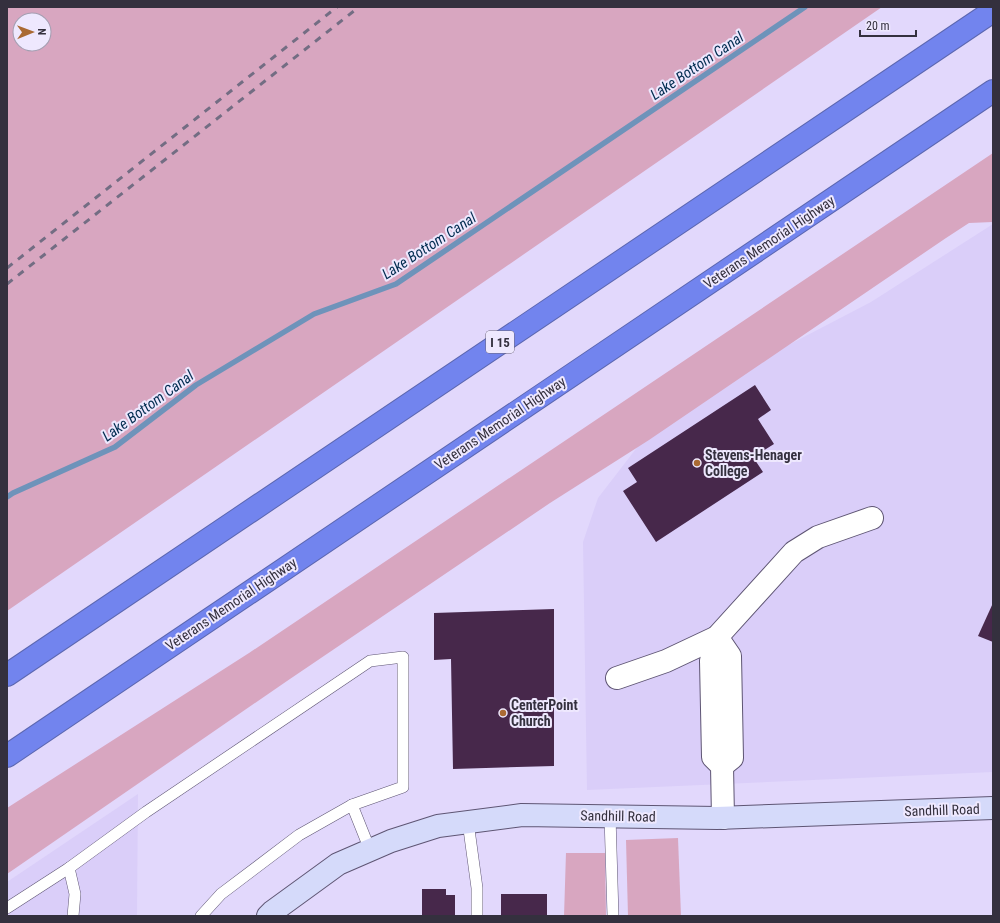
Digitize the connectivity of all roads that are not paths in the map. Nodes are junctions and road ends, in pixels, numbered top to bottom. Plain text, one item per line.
1 (993, 11) edge
2 (993, 91) edge
3 (872, 518) dead end
4 (717, 637) junction
5 (7, 675) edge
6 (617, 678) dead end
7 (7, 756) edge
8 (352, 805) junction
9 (993, 808) edge
10 (610, 816) junction
11 (723, 818) junction
12 (468, 822) junction
13 (370, 850) junction
14 (69, 868) junction
15 (7, 908) edge
16 (73, 916) edge
17 (200, 916) edge
18 (268, 916) edge
19 (477, 916) edge
20 (613, 916) edge

1 - 5 highway, I 15
2 - 7 highway, Veterans Memorial Highway
3 - 4 street
4 - 6 street
4 - 11 street
8 - 13 lane
8 - 14 lane
8 - 17 lane
9 - 11 street, Sandhill Road
10 - 11 street, Sandhill Road
10 - 12 street, Sandhill Road
10 - 20 lane
12 - 13 street, Sandhill Road
12 - 19 lane
13 - 18 street, Sandhill Road
14 - 15 lane
14 - 16 lane

